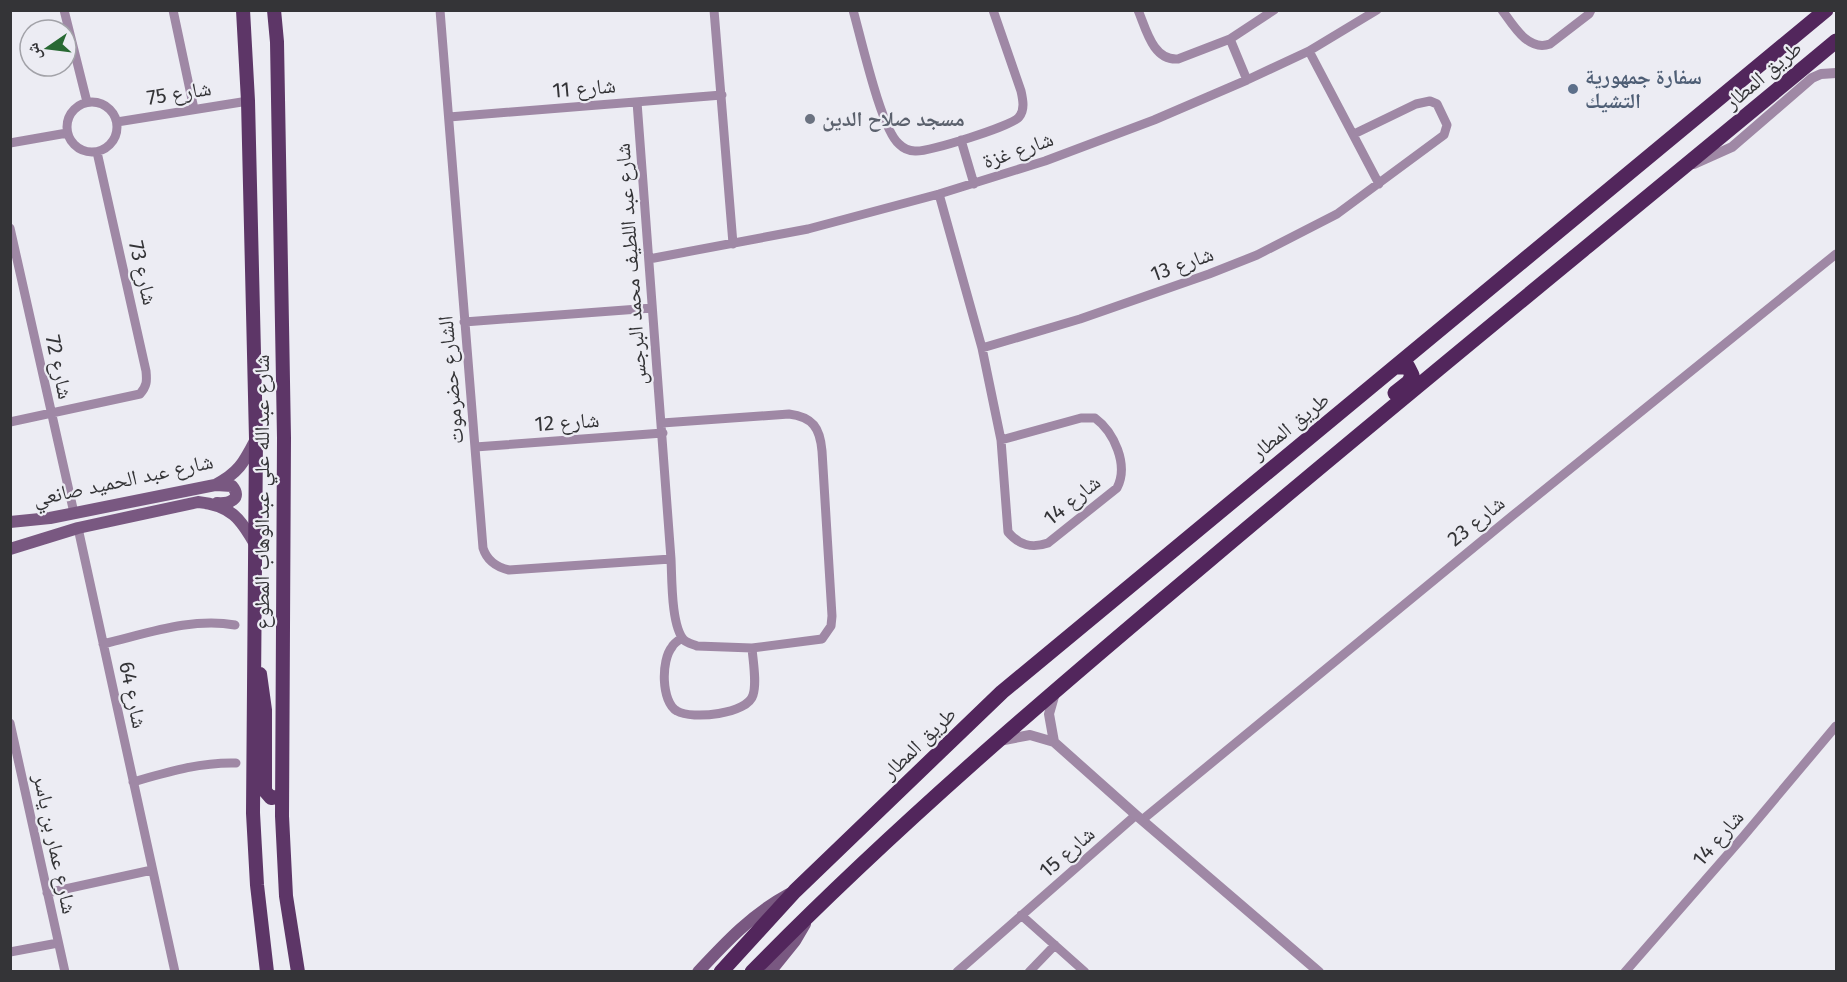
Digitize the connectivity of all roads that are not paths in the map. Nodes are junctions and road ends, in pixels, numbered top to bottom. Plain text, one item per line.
1 (64, 10) edge
2 (173, 10) edge
3 (243, 10) edge
4 (274, 10) edge
5 (440, 10) edge
6 (714, 10) edge
7 (853, 10) edge
8 (993, 10) edge
9 (1138, 10) edge
10 (1274, 10) edge
11 (1377, 10) edge
12 (1502, 10) edge
13 (1591, 10) edge
14 (1826, 10) edge
15 (1230, 39) junction
16 (1836, 40) edge
17 (1309, 51) junction
18 (1836, 73) edge
19 (1247, 80) junction
20 (722, 95) junction
21 (248, 100) junction
22 (87, 102) junction
23 (637, 102) junction
24 (194, 109) junction
25 (449, 117) junction
26 (117, 122) junction
27 (67, 132) junction
28 (1354, 134) junction
29 (961, 140) junction
30 (10, 143) edge
31 (97, 152) junction
32 (1683, 169) junction
33 (974, 184) junction
34 (1379, 184) junction
35 (939, 194) junction
36 (10, 228) edge
37 (733, 244) junction
38 (1836, 254) edge
39 (649, 259) junction
40 (652, 308) junction
41 (464, 322) junction
42 (982, 348) junction
43 (1396, 367) junction
44 (50, 414) junction
45 (10, 422) edge
46 (662, 428) junction
47 (256, 438) junction
48 (1001, 440) junction
49 (475, 447) junction
50 (215, 485) junction
51 (1293, 489) junction
52 (216, 503) junction
53 (74, 513) junction
54 (14, 521) edge
55 (78, 528) junction
56 (256, 547) junction
57 (17, 548) edge
58 (670, 560) junction
59 (235, 625) dead end
60 (682, 638) junction
61 (103, 644) junction
62 (752, 648) junction
63 (255, 652) junction
64 (1056, 689) junction
65 (10, 723) edge
66 (1835, 730) edge
67 (997, 742) junction
68 (1054, 742) junction
69 (236, 763) dead end
70 (133, 782) junction
71 (282, 796) junction
72 (1139, 818) junction
73 (152, 870) junction
74 (795, 891) junction
75 (47, 893) junction
76 (811, 912) junction
77 (1021, 915) junction
78 (58, 943) junction
79 (1055, 945) junction
80 (10, 952) edge
81 (64, 972) edge
82 (175, 972) edge
83 (267, 972) edge
84 (298, 972) edge
85 (698, 972) edge
86 (721, 972) edge
87 (752, 972) edge
88 (770, 972) edge
89 (957, 972) edge
90 (1029, 972) edge
91 (1085, 972) edge
92 (1319, 972) edge
93 (1625, 972) edge

1 - 22 street
2 - 24 street
3 - 21 main road, شارع عبدالله علي عبدالوهاب المطوع
4 - 71 main road, شارع عبدالله علي عبدالوهاب المطوع
5 - 25 street, الشارع حضرموت
6 - 20 street
7 - 29 street
8 - 29 street
9 - 15 street
10 - 15 street
11 - 17 street, شارع غزة
12 - 13 street
14 - 43 highway, طريق المطار
15 - 19 street
16 - 32 highway, طريق المطار
17 - 19 street, شارع غزة
17 - 28 street
18 - 32 street
19 - 33 street, شارع غزة
20 - 23 street, شارع 11
20 - 37 street
21 - 24 street, شارع 75
21 - 47 main road, شارع عبدالله علي عبدالوهاب المطوع
22 - 26 street
22 - 27 street
23 - 25 street, شارع 11
23 - 39 street, شارع عبد اللطيف محمد البرجس
24 - 26 street, شارع 75
25 - 41 street, الشارع حضرموت
26 - 31 street
27 - 30 street
27 - 31 street
28 - 34 street
28 - 34 street, شارع 13
29 - 33 street
31 - 44 street, شارع 73
32 - 51 highway, طريق المطار
33 - 35 street, شارع غزة
34 - 42 street, شارع 13
35 - 37 street, شارع غزة
35 - 42 street, شارع 14
36 - 44 street, شارع 72
37 - 39 street, شارع غزة
38 - 72 street, شارع 23
39 - 40 street, شارع عبد اللطيف محمد البرجس
40 - 41 street
40 - 46 street, شارع عبد اللطيف محمد البرجس
41 - 49 street, الشارع حضرموت
42 - 48 street, شارع 14
43 - 51 highway
43 - 74 highway, طريق المطار
44 - 45 street
44 - 53 street, شارع 72
46 - 49 street, شارع 12
46 - 58 street, شارع عبد اللطيف محمد البرجس
46 - 62 street
47 - 50 main road, شارع عبد الحميد صانعي
47 - 56 main road, شارع عبدالله علي عبدالوهاب المطوع
48 - 48 street, شارع 14
49 - 58 street, الشارع حضرموت
50 - 52 main road
50 - 53 main road, شارع عبد الحميد صانعي
51 - 64 highway, طريق المطار
52 - 55 main road, شارع عبد الحميد صانعي
52 - 56 main road, شارع عبد الحميد صانعي
53 - 54 main road, شارع عبد الحميد صانعي
54 - 57 main road
55 - 57 main road, شارع عبد الحميد صانعي
55 - 61 street, شارع 64
56 - 63 main road, شارع عبدالله علي عبدالوهاب المطوع
58 - 60 street, شارع عبد اللطيف محمد البرجس
59 - 61 street
60 - 62 street
60 - 62 street
61 - 70 street, شارع 64
63 - 71 main road
63 - 83 main road, شارع عبدالله علي عبدالوهاب المطوع
64 - 67 highway, طريق المطار
64 - 68 street
65 - 75 street, شارع عمار بن ياسر
66 - 93 street, شارع 14
67 - 68 street
67 - 76 highway, طريق المطار
68 - 72 street
69 - 70 street
70 - 73 street, شارع 64
71 - 84 main road, شارع عبدالله علي عبدالوهاب المطوع
72 - 77 street, شارع 15
72 - 92 street
73 - 75 street
73 - 82 street, شارع 64
74 - 85 main road, طريق المطار
74 - 86 highway, طريق المطار
75 - 78 street, شارع عمار بن ياسر
76 - 87 highway, طريق المطار
76 - 88 main road, طريق المطار
77 - 79 street
77 - 89 street, شارع 15
78 - 80 street
78 - 81 street, شارع عمار بن ياسر
79 - 90 street
79 - 91 street

